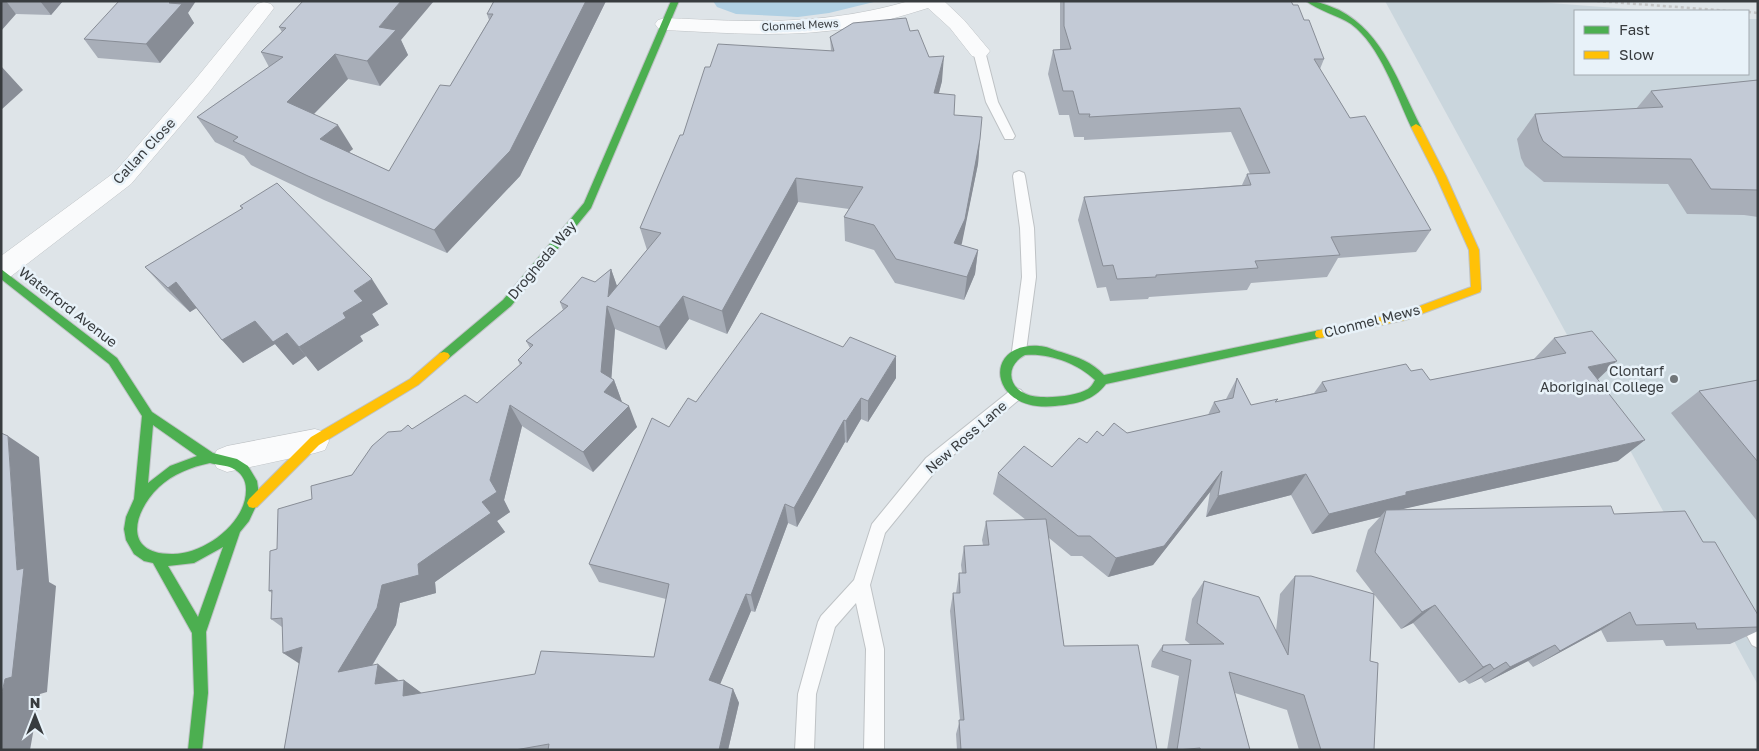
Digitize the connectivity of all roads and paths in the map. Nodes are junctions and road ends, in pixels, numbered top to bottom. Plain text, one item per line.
1 (675, 1) edge
2 (932, 1) edge
3 (1310, 1) edge
4 (1597, 1) edge
5 (264, 8) dead end
6 (1717, 10) edge
7 (665, 24) junction
8 (979, 51) joint
9 (1009, 136) dead end
10 (1019, 176) dead end
11 (1, 272) edge
12 (1019, 351) junction
13 (1102, 380) junction
14 (1016, 394) junction
15 (148, 415) junction
16 (315, 441) junction
17 (219, 459) junction
18 (140, 498) junction
19 (252, 503) junction
20 (234, 533) junction
21 (159, 562) junction
22 (861, 585) junction
23 (1735, 598) edge
24 (199, 632) junction
25 (1758, 639) edge
26 (195, 750) edge
27 (804, 750) edge
28 (874, 750) edge

1 - 7 street, Drogheda Way
2 - 7 street, Clonmel Mews
2 - 8 street
3 - 13 street, Clonmel Mews
4 - 6 path
5 - 11 street, Callan Close
7 - 16 street, Drogheda Way
8 - 9 lane
10 - 12 lane
11 - 15 street, Waterford Avenue
12 - 13 street
12 - 14 street
13 - 14 street, Clonmel Mews
14 - 22 lane, New Ross Lane
15 - 17 street, Waterford Avenue
15 - 18 street
16 - 17 street, Drogheda Way
16 - 19 street, Drogheda Way
17 - 18 street
17 - 19 street
18 - 21 street
19 - 20 street
20 - 21 street
20 - 24 street
21 - 24 street
22 - 27 lane, New Ross Lane
22 - 28 lane, New Ross Lane
23 - 25 lane
24 - 26 street

